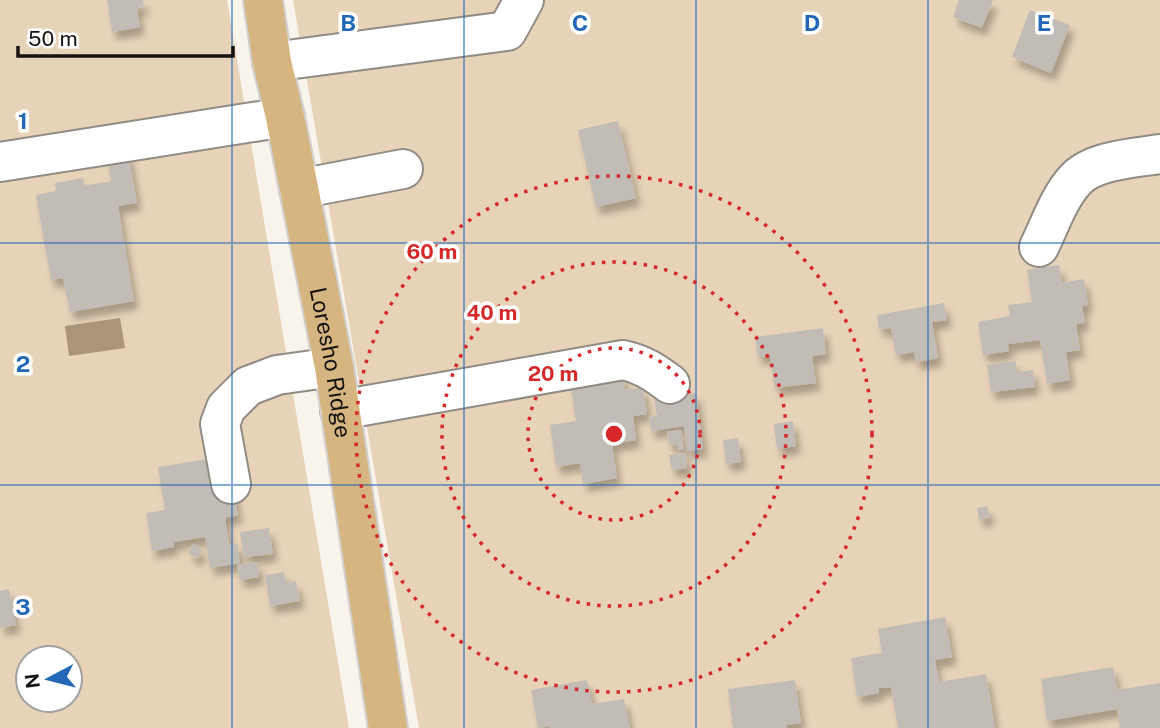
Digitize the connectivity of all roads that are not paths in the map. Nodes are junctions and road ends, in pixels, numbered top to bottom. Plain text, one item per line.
1 (263, 0) edge
2 (524, 0) edge
3 (272, 62) junction
4 (285, 117) junction
5 (1160, 154) edge
6 (0, 162) edge
7 (403, 169) dead end
8 (299, 189) junction
9 (1040, 247) dead end
10 (334, 368) junction
11 (670, 383) dead end
12 (340, 410) junction
13 (231, 484) dead end
14 (388, 728) edge

1 - 3 main road, Loresho Ridge
2 - 3 street
3 - 4 main road, Loresho Ridge
4 - 6 street
4 - 8 main road, Loresho Ridge
5 - 9 street
7 - 8 street
8 - 10 main road, Loresho Ridge
10 - 12 main road, Loresho Ridge
10 - 13 street
11 - 12 street
12 - 14 main road, Loresho Ridge

